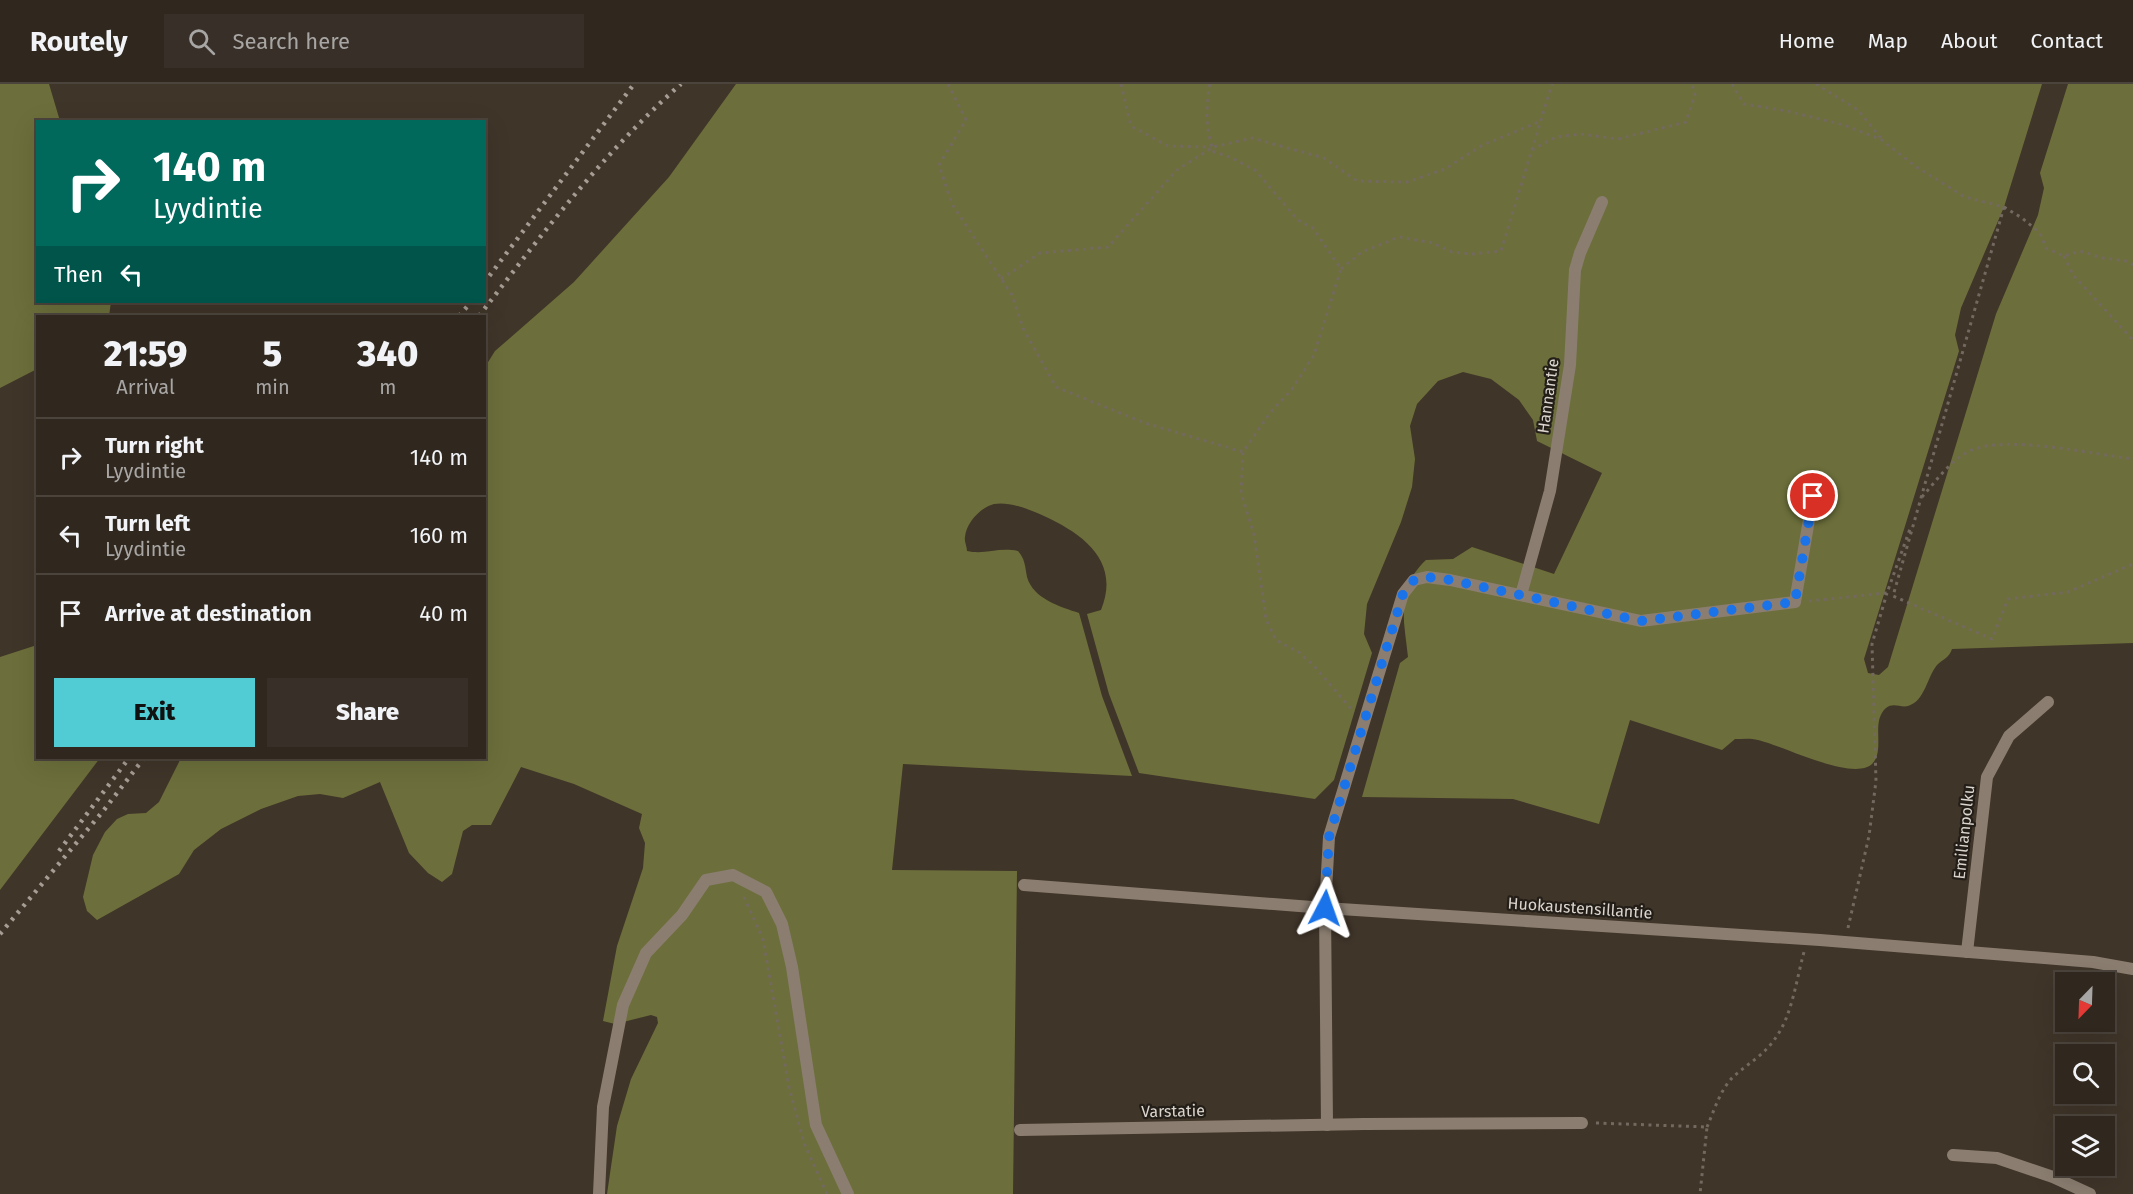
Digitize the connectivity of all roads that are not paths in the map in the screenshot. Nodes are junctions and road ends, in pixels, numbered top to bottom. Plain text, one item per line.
1 (1602, 202) dead end
2 (1801, 481) dead end
3 (1521, 595) junction
4 (2048, 702) dead end
5 (1024, 885) dead end
6 (1325, 908) junction
7 (1967, 952) junction
8 (2133, 969) edge
9 (1582, 1123) road end
10 (1327, 1125) junction
11 (1020, 1130) dead end
12 (1953, 1155) dead end
13 (599, 1194) edge
14 (848, 1194) edge
15 (2090, 1194) edge

1 - 3 street, Hannantie
2 - 3 street
3 - 6 street
4 - 7 street, Emilianpolku
5 - 6 street, Huokaustensillantie
6 - 7 street, Huokaustensillantie
6 - 10 street
7 - 8 street, Huokaustensillantie
9 - 10 street, Varstatie
10 - 11 street, Varstatie
12 - 15 street
13 - 14 street

